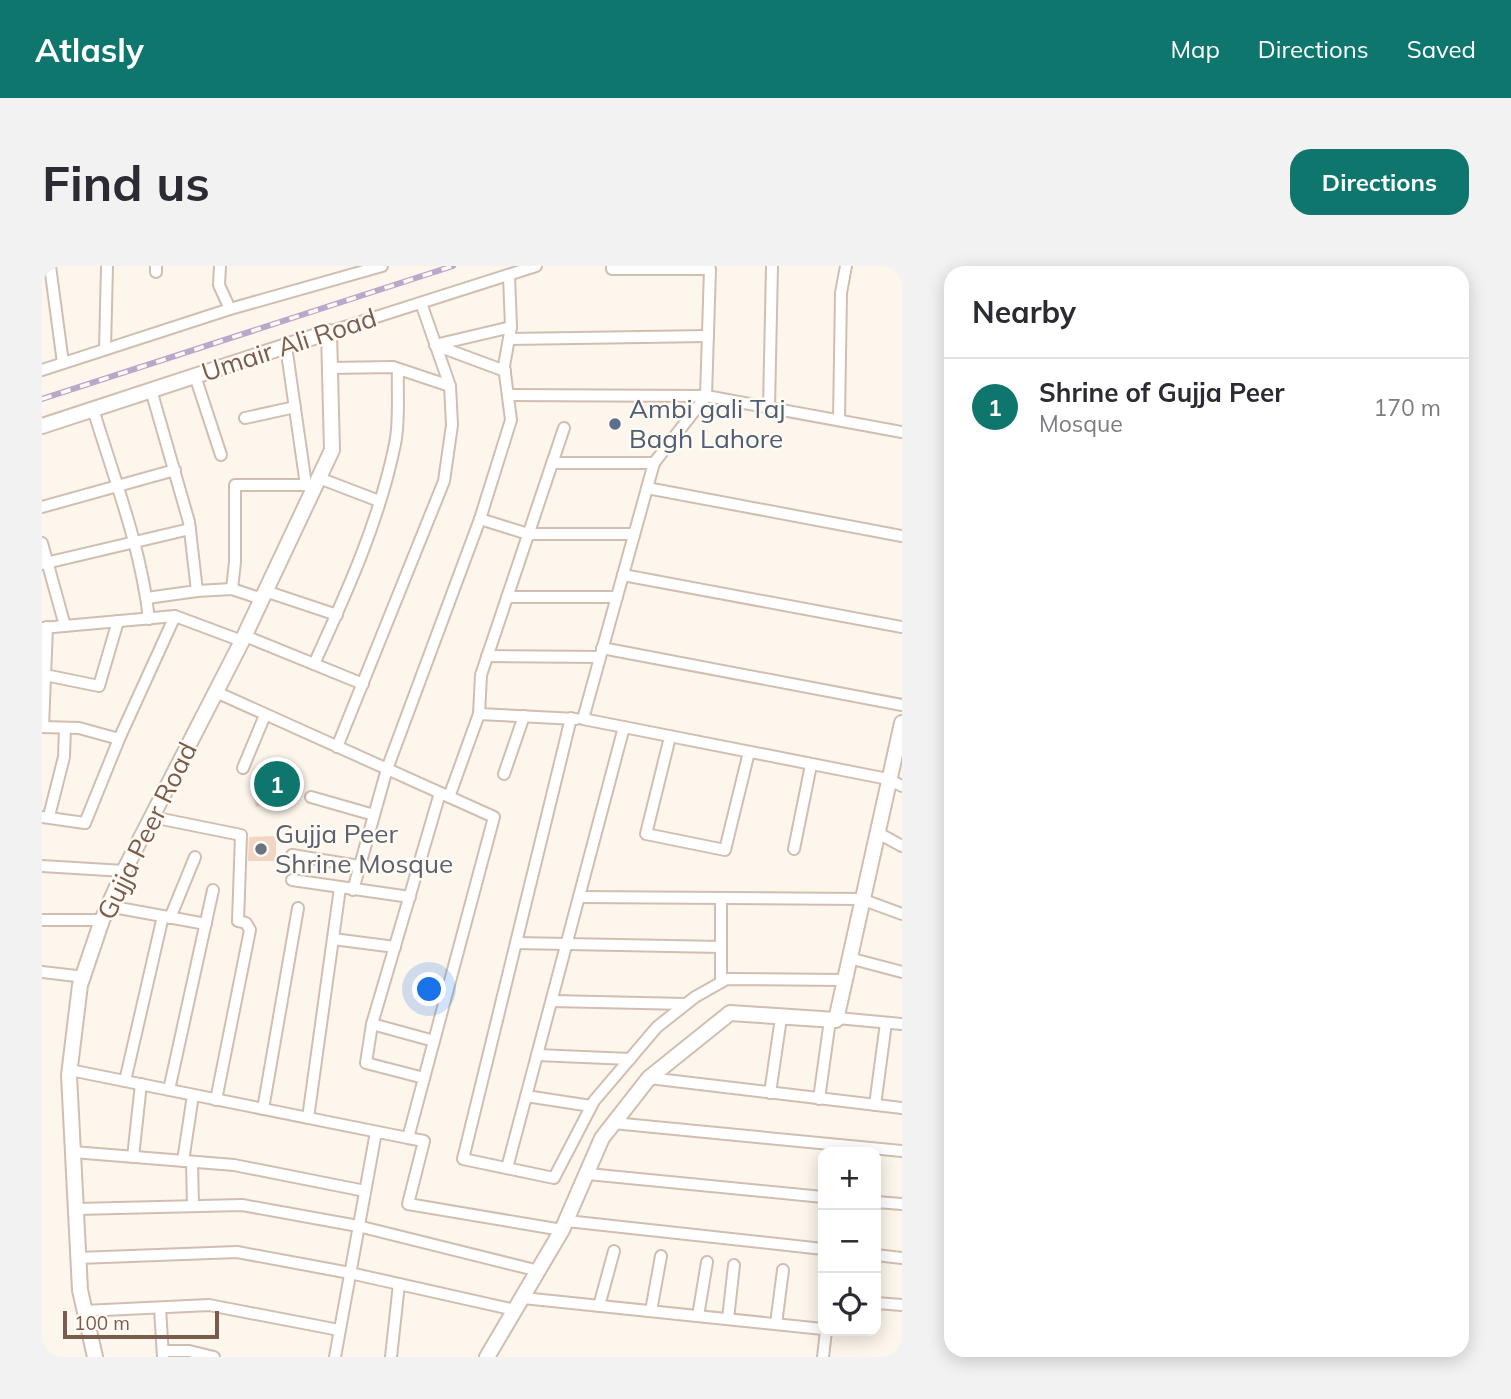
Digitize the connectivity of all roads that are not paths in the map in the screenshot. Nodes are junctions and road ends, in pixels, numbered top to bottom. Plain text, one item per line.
1 (50, 266) edge
2 (107, 266) edge
3 (220, 266) edge
4 (382, 266) edge
5 (536, 266) edge
6 (612, 266) edge
7 (772, 266) edge
8 (846, 266) edge
9 (363, 269) edge
10 (509, 276) junction
11 (48, 292) edge
12 (421, 303) junction
13 (230, 309) junction
14 (511, 327) junction
15 (329, 331) junction
16 (708, 336) junction
17 (509, 339) junction
18 (435, 345) junction
19 (286, 346) junction
20 (105, 349) junction
21 (63, 363) junction
22 (330, 368) junction
23 (398, 369) junction
24 (42, 370) edge
25 (505, 371) junction
26 (195, 376) junction
27 (450, 386) junction
28 (150, 390) junction
29 (509, 396) junction
30 (706, 396) junction
31 (295, 407) junction
32 (769, 407) junction
33 (93, 409) junction
34 (246, 418) dead end
35 (839, 420) junction
36 (42, 426) edge
37 (564, 428) dead end
38 (902, 430) edge
39 (220, 455) dead end
40 (552, 463) junction
41 (654, 463) junction
42 (176, 470) junction
43 (313, 483) junction
44 (117, 486) junction
45 (647, 488) junction
46 (379, 501) junction
47 (42, 507) edge
48 (480, 519) junction
49 (190, 529) junction
50 (528, 534) junction
51 (634, 534) junction
52 (902, 536) edge
53 (134, 542) junction
54 (42, 543) edge
55 (45, 564) edge
56 (623, 575) junction
57 (232, 589) junction
58 (197, 591) junction
59 (264, 595) junction
60 (507, 597) junction
61 (617, 597) junction
62 (147, 598) junction
63 (337, 615) junction
64 (175, 616) junction
65 (149, 619) junction
66 (118, 621) junction
67 (65, 626) junction
68 (902, 627) edge
69 (44, 628) edge
70 (244, 638) junction
71 (601, 652) junction
72 (487, 656) junction
73 (314, 664) junction
74 (45, 675) junction
75 (363, 684) junction
76 (216, 692) junction
77 (902, 705) edge
78 (479, 714) junction
79 (265, 715) junction
80 (524, 716) junction
81 (577, 719) junction
82 (902, 725) edge
83 (43, 727) edge
84 (624, 727) junction
85 (65, 728) junction
86 (670, 737) junction
87 (119, 739) junction
88 (337, 747) junction
89 (750, 752) junction
90 (811, 765) junction
91 (243, 768) dead end
92 (387, 769) junction
93 (504, 774) dead end
94 (888, 779) junction
95 (902, 786) edge
96 (444, 795) junction
97 (312, 797) dead end
98 (374, 815) junction
99 (46, 816) edge
100 (152, 817) junction
101 (878, 833) junction
102 (902, 846) edge
103 (794, 849) dead end
104 (292, 855) dead end
105 (195, 857) dead end
106 (42, 866) edge
107 (359, 866) junction
108 (124, 871) junction
109 (292, 880) dead end
110 (340, 888) junction
111 (213, 890) dead end
112 (353, 890) junction
113 (410, 897) junction
114 (579, 897) junction
115 (722, 898) junction
116 (861, 899) junction
117 (298, 908) dead end
118 (105, 913) junction
119 (902, 914) edge
120 (167, 917) junction
121 (42, 920) edge
122 (206, 924) junction
123 (333, 939) junction
124 (516, 943) junction
125 (567, 944) junction
126 (395, 947) junction
127 (722, 947) junction
128 (849, 958) junction
129 (42, 972) edge
130 (902, 972) edge
131 (85, 977) junction
132 (845, 980) junction
133 (722, 982) junction
134 (551, 1001) junction
135 (686, 1004) junction
136 (781, 1018) junction
137 (834, 1019) junction
138 (886, 1023) junction
139 (372, 1024) junction
140 (902, 1024) edge
141 (434, 1041) junction
142 (537, 1055) junction
143 (630, 1059) junction
144 (70, 1070) junction
145 (424, 1078) junction
146 (649, 1078) junction
147 (125, 1081) junction
148 (141, 1084) junction
149 (169, 1090) junction
150 (770, 1093) junction
151 (193, 1095) junction
152 (526, 1096) junction
153 (819, 1099) junction
154 (216, 1100) junction
155 (875, 1105) junction
156 (592, 1106) junction
157 (902, 1108) edge
158 (263, 1109) junction
159 (309, 1118) junction
160 (613, 1123) junction
161 (376, 1132) junction
162 (408, 1138) junction
163 (902, 1151) edge
164 (73, 1152) junction
165 (133, 1157) junction
166 (187, 1161) junction
167 (507, 1168) junction
168 (588, 1174) junction
169 (365, 1191) junction
170 (818, 1197) edge
171 (881, 1202) edge
172 (902, 1204) edge
173 (193, 1206) junction
174 (76, 1209) junction
175 (358, 1226) junction
176 (565, 1226) junction
177 (818, 1249) edge
178 (614, 1251) dead end
179 (661, 1256) dead end
180 (881, 1256) edge
181 (78, 1258) junction
182 (902, 1258) edge
183 (707, 1262) dead end
184 (734, 1265) dead end
185 (783, 1270) dead end
186 (539, 1271) junction
187 (350, 1273) junction
188 (399, 1284) junction
189 (881, 1303) edge
190 (519, 1304) junction
191 (902, 1305) edge
192 (599, 1306) junction
193 (160, 1308) junction
194 (85, 1311) junction
195 (651, 1311) junction
196 (698, 1316) junction
197 (727, 1319) junction
198 (776, 1324) junction
199 (818, 1329) edge
200 (339, 1331) junction
201 (825, 1336) edge
202 (163, 1354) edge
203 (95, 1357) edge
204 (214, 1357) edge
205 (335, 1357) edge
206 (391, 1357) edge
207 (487, 1357) edge
208 (823, 1357) edge

1 - 11 street
2 - 20 street
3 - 13 street
4 - 9 street
5 - 10 street, Umair Ali Road
6 - 16 street
7 - 32 street
8 - 35 street
9 - 13 street
10 - 12 street, Umair Ali Road
10 - 14 street
11 - 21 street
12 - 15 street, Umair Ali Road
12 - 18 street
13 - 20 street
14 - 17 street
14 - 18 street
15 - 19 street, Umair Ali Road
15 - 22 street, Gujja Peer Road
16 - 17 street
16 - 30 street
17 - 25 street
18 - 25 street
18 - 27 street
19 - 26 street, Umair Ali Road
19 - 31 street
20 - 21 street
21 - 24 street
22 - 23 street
22 - 43 street, Gujja Peer Road
23 - 27 street
23 - 46 street
25 - 29 street
26 - 28 street, Umair Ali Road
26 - 39 street
27 - 75 street
28 - 33 street, Umair Ali Road
28 - 42 street
29 - 30 street
29 - 48 street
30 - 32 street
30 - 41 street
31 - 34 street
31 - 43 street
32 - 35 street
33 - 36 street, Umair Ali Road
33 - 44 street
35 - 38 street
37 - 40 street
40 - 41 street
40 - 50 street
41 - 45 street
42 - 44 street
42 - 49 street
43 - 46 street
43 - 57 street
43 - 59 street, Gujja Peer Road
44 - 47 street
44 - 53 street
45 - 51 street
45 - 52 street
46 - 63 street
48 - 50 street
48 - 92 street
49 - 53 street
49 - 58 street
50 - 51 street
50 - 60 street
51 - 56 street
53 - 55 street
53 - 62 street
54 - 55 street
55 - 67 street
56 - 61 street
56 - 68 street
57 - 58 street
57 - 59 street
58 - 62 street
59 - 63 street
59 - 70 street, Gujja Peer Road
60 - 61 street
60 - 72 street
61 - 71 street
62 - 65 street
63 - 73 street
64 - 65 street
64 - 70 street
64 - 87 street
65 - 66 street
66 - 67 street
66 - 74 street
67 - 69 street
69 - 74 street
70 - 73 street
70 - 76 street, Gujja Peer Road
71 - 72 street
71 - 77 street
71 - 81 street
72 - 78 street
73 - 75 street
74 - 83 street
75 - 88 street
76 - 79 street
76 - 100 street, Gujja Peer Road
78 - 80 street
78 - 96 street
79 - 88 street
79 - 91 street
80 - 81 street
80 - 93 street
81 - 84 street
81 - 124 street
82 - 94 street
83 - 85 street
84 - 86 street
84 - 114 street
85 - 87 street
85 - 99 street
86 - 89 street
86 - 89 street
87 - 99 street
88 - 92 street
89 - 90 street
90 - 94 street
90 - 103 street
92 - 96 street
92 - 98 street
94 - 95 street
94 - 101 street
96 - 113 street
96 - 141 street
97 - 98 street
98 - 107 street
100 - 108 street, Gujja Peer Road
100 - 154 street
101 - 102 street
101 - 116 street
104 - 107 street
105 - 120 street
106 - 108 street
107 - 112 street
108 - 118 street, Gujja Peer Road
109 - 110 street
110 - 112 street
110 - 123 street
111 - 122 street
112 - 113 street
113 - 126 street
114 - 115 street
114 - 125 street
115 - 116 street
115 - 127 street
116 - 119 street
116 - 128 street
117 - 158 street
118 - 120 street
118 - 121 street
118 - 131 street, Gujja Peer Road
120 - 122 street
120 - 147 street
122 - 149 street
123 - 126 street
123 - 159 street
124 - 125 street
124 - 167 street
125 - 127 street
125 - 134 street
126 - 139 street
127 - 133 street
128 - 130 street
128 - 132 street
129 - 131 street
131 - 144 street, Gujja Peer Road
132 - 133 street
132 - 137 street
133 - 135 street
134 - 135 street
134 - 142 street
135 - 143 street
136 - 137 street
136 - 146 street
136 - 150 street
137 - 138 street
137 - 153 street
138 - 140 street
138 - 155 street
139 - 141 street
139 - 145 street
141 - 145 street
142 - 143 street
142 - 152 street
143 - 156 street
144 - 147 street
144 - 164 street, Gujja Peer Road
145 - 162 street
146 - 150 street
146 - 160 street
147 - 148 street
148 - 149 street
148 - 165 street
149 - 151 street
150 - 153 street
151 - 154 street
151 - 166 street
152 - 156 street
152 - 167 street
153 - 155 street
154 - 158 street
155 - 157 street
156 - 167 street
158 - 159 street
159 - 161 street
160 - 163 street
160 - 168 street
161 - 162 street
161 - 169 street
162 - 176 street
164 - 165 street
164 - 174 street, Gujja Peer Road
165 - 166 street
166 - 169 street
166 - 173 street
168 - 170 street
168 - 176 street
169 - 175 street
171 - 172 street
173 - 174 street
173 - 175 street
174 - 181 street, Gujja Peer Road
175 - 186 street
175 - 187 street
176 - 177 street
176 - 186 street
178 - 192 street
179 - 195 street
180 - 182 street
181 - 187 street
181 - 194 street, Gujja Peer Road
183 - 196 street
184 - 197 street
185 - 198 street
186 - 190 street
187 - 188 street
187 - 200 street
188 - 190 street
188 - 206 street
189 - 191 street
190 - 192 street
190 - 207 street
192 - 195 street
193 - 194 street
193 - 200 street
193 - 202 street
194 - 203 street, Gujja Peer Road
195 - 196 street
196 - 197 street
197 - 198 street
198 - 199 street
200 - 205 street
201 - 208 street
202 - 204 street

